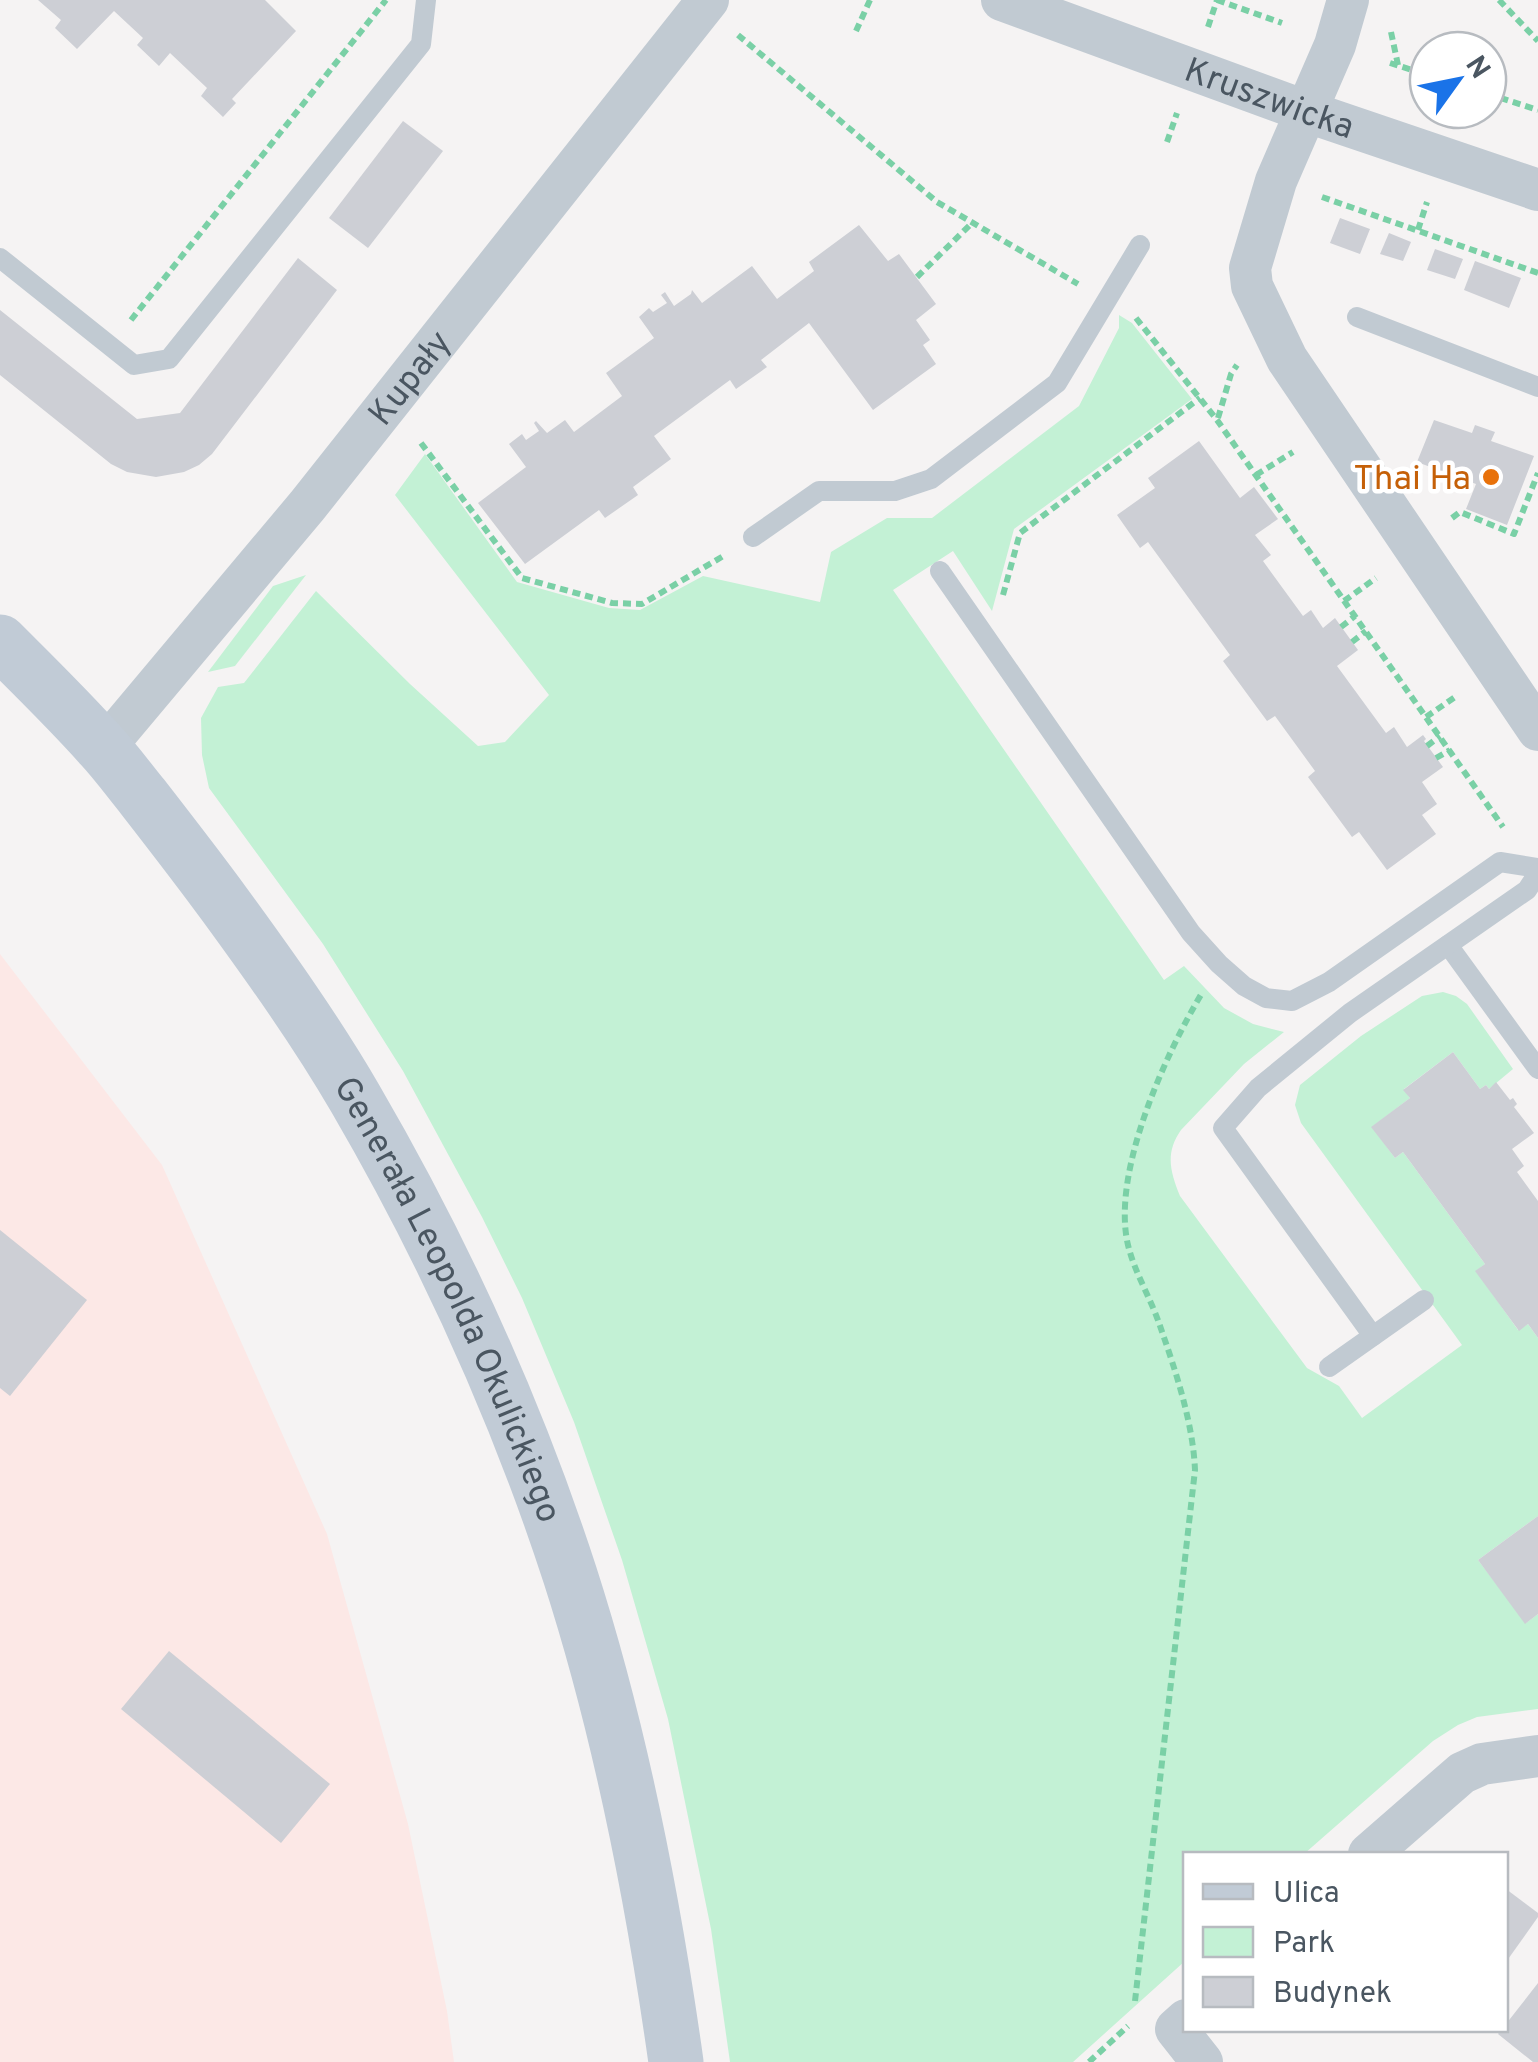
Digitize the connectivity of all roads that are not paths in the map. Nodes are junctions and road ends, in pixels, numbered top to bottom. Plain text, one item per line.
1 (426, 0) edge
2 (1002, 0) edge
3 (1348, 0) edge
4 (717, 13) edge
5 (1308, 112) junction
6 (1538, 190) edge
7 (1140, 245) dead end
8 (0, 258) edge
9 (1357, 317) dead end
10 (1538, 387) edge
11 (752, 537) road end
12 (940, 571) dead end
13 (0, 642) edge
14 (1538, 730) edge
15 (104, 748) junction
16 (1538, 871) edge
17 (1448, 945) junction
18 (1538, 1068) edge
19 (1424, 1300) dead end
20 (1373, 1336) junction
21 (1330, 1367) dead end
22 (1538, 1756) edge
23 (1371, 1852) edge
24 (1184, 2032) edge
25 (676, 2062) edge
26 (1202, 2062) edge

1 - 8 lane
2 - 5 street, Kruszwicka
3 - 5 street
4 - 15 street, Kupały
5 - 6 street, Kruszwicka
5 - 14 street
7 - 11 lane
9 - 10 lane
12 - 16 lane
13 - 15 main road, Generała Leopolda Okulickiego
15 - 25 main road, Generała Leopolda Okulickiego
16 - 17 lane
17 - 18 lane
17 - 20 lane
19 - 20 lane
20 - 21 lane
22 - 23 street
24 - 26 street

